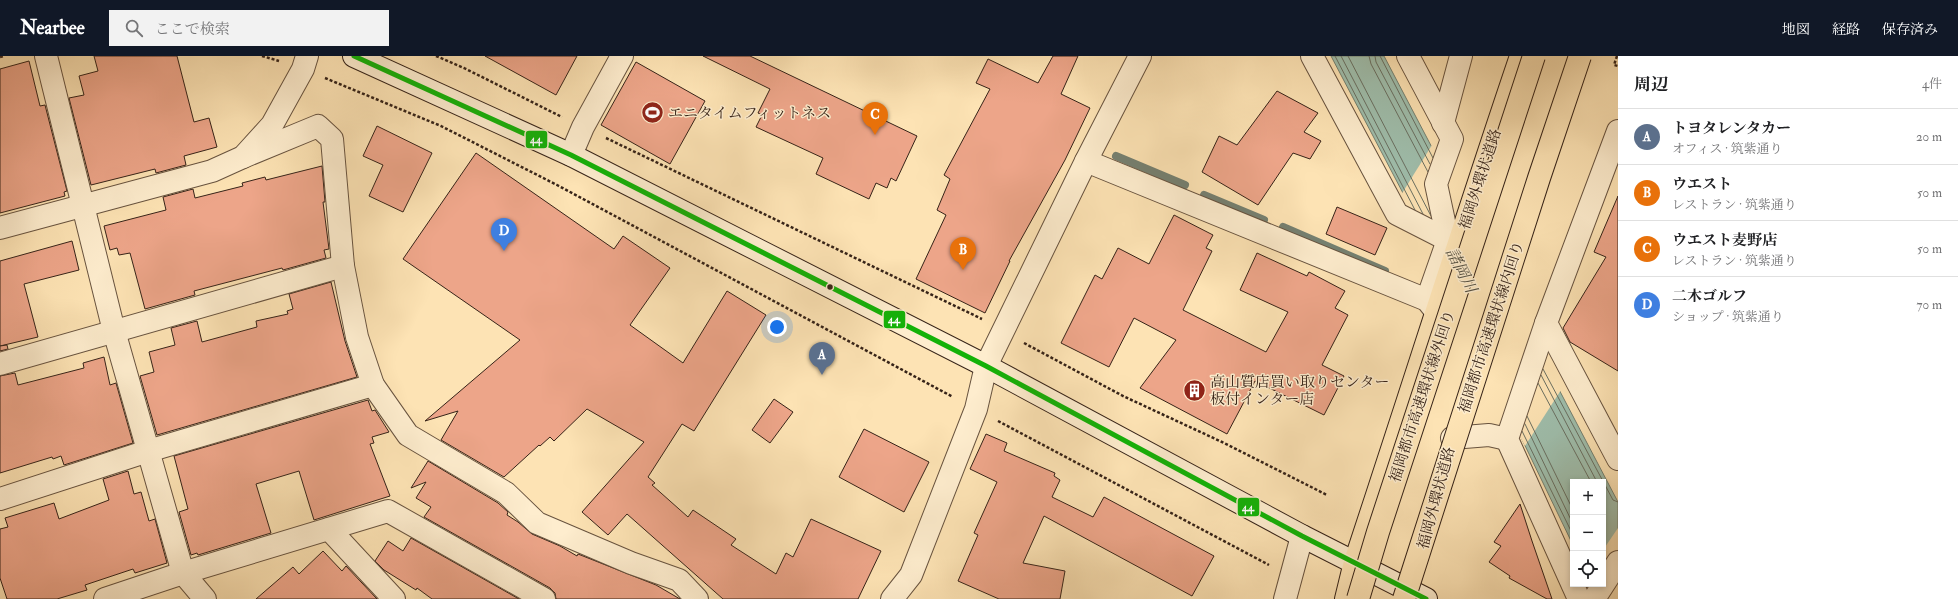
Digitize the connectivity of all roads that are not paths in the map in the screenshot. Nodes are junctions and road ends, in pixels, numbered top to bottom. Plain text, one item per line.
1 (46, 56) edge
2 (354, 56) edge
3 (622, 56) edge
4 (1140, 56) edge
5 (1312, 56) edge
6 (1408, 56) edge
7 (1461, 56) edge
8 (1521, 56) edge
9 (1534, 56) edge
10 (1580, 56) edge
11 (305, 62) edge
12 (1443, 123) junction
13 (1618, 131) edge
14 (571, 155) junction
15 (243, 157) junction
16 (1086, 161) junction
17 (83, 207) junction
18 (0, 228) edge
19 (1448, 240) junction
20 (343, 266) junction
21 (1432, 307) junction
22 (1546, 323) junction
23 (114, 331) junction
24 (0, 364) edge
25 (986, 366) junction
26 (373, 385) junction
27 (1452, 438) junction
28 (1507, 439) junction
29 (148, 451) junction
30 (1618, 460) edge
31 (0, 498) edge
32 (329, 529) junction
33 (1302, 536) junction
34 (1355, 562) junction
35 (1618, 562) edge
36 (183, 573) junction
37 (1288, 589) edge
38 (1413, 597) edge
39 (105, 599) edge
40 (205, 599) edge
41 (394, 599) edge
42 (544, 599) edge
43 (697, 599) edge
44 (892, 599) edge
45 (1346, 599) edge
46 (1358, 599) edge
47 (1579, 599) edge
48 (1594, 599) edge

1 - 17 street
2 - 14 street
3 - 14 street
4 - 16 street
5 - 19 street
6 - 12 street
7 - 12 street
8 - 21 highway, 福岡外環状道路
9 - 46 highway, 福岡都市高速環状線外回り, bridge
10 - 27 highway, 福岡外環状道路
10 - 38 highway, 福岡都市高速環状線内回り, bridge
11 - 15 street
12 - 19 street
13 - 22 street
14 - 25 street
15 - 17 street
15 - 20 street
16 - 21 street
16 - 25 street
17 - 18 street
17 - 23 street
19 - 21 street
20 - 23 street
20 - 26 street
21 - 34 highway, 福岡外環状道路
22 - 28 street
22 - 30 street
23 - 24 street
23 - 29 street
25 - 33 street
25 - 44 street
26 - 29 street
26 - 43 street
27 - 28 street
27 - 38 highway, 福岡外環状道路
28 - 47 street
29 - 31 street
29 - 36 street
32 - 36 street
32 - 41 street
32 - 42 street
33 - 34 street
33 - 37 street
34 - 38 street
34 - 45 highway, 福岡外環状道路
35 - 48 street
36 - 39 street
36 - 40 street

